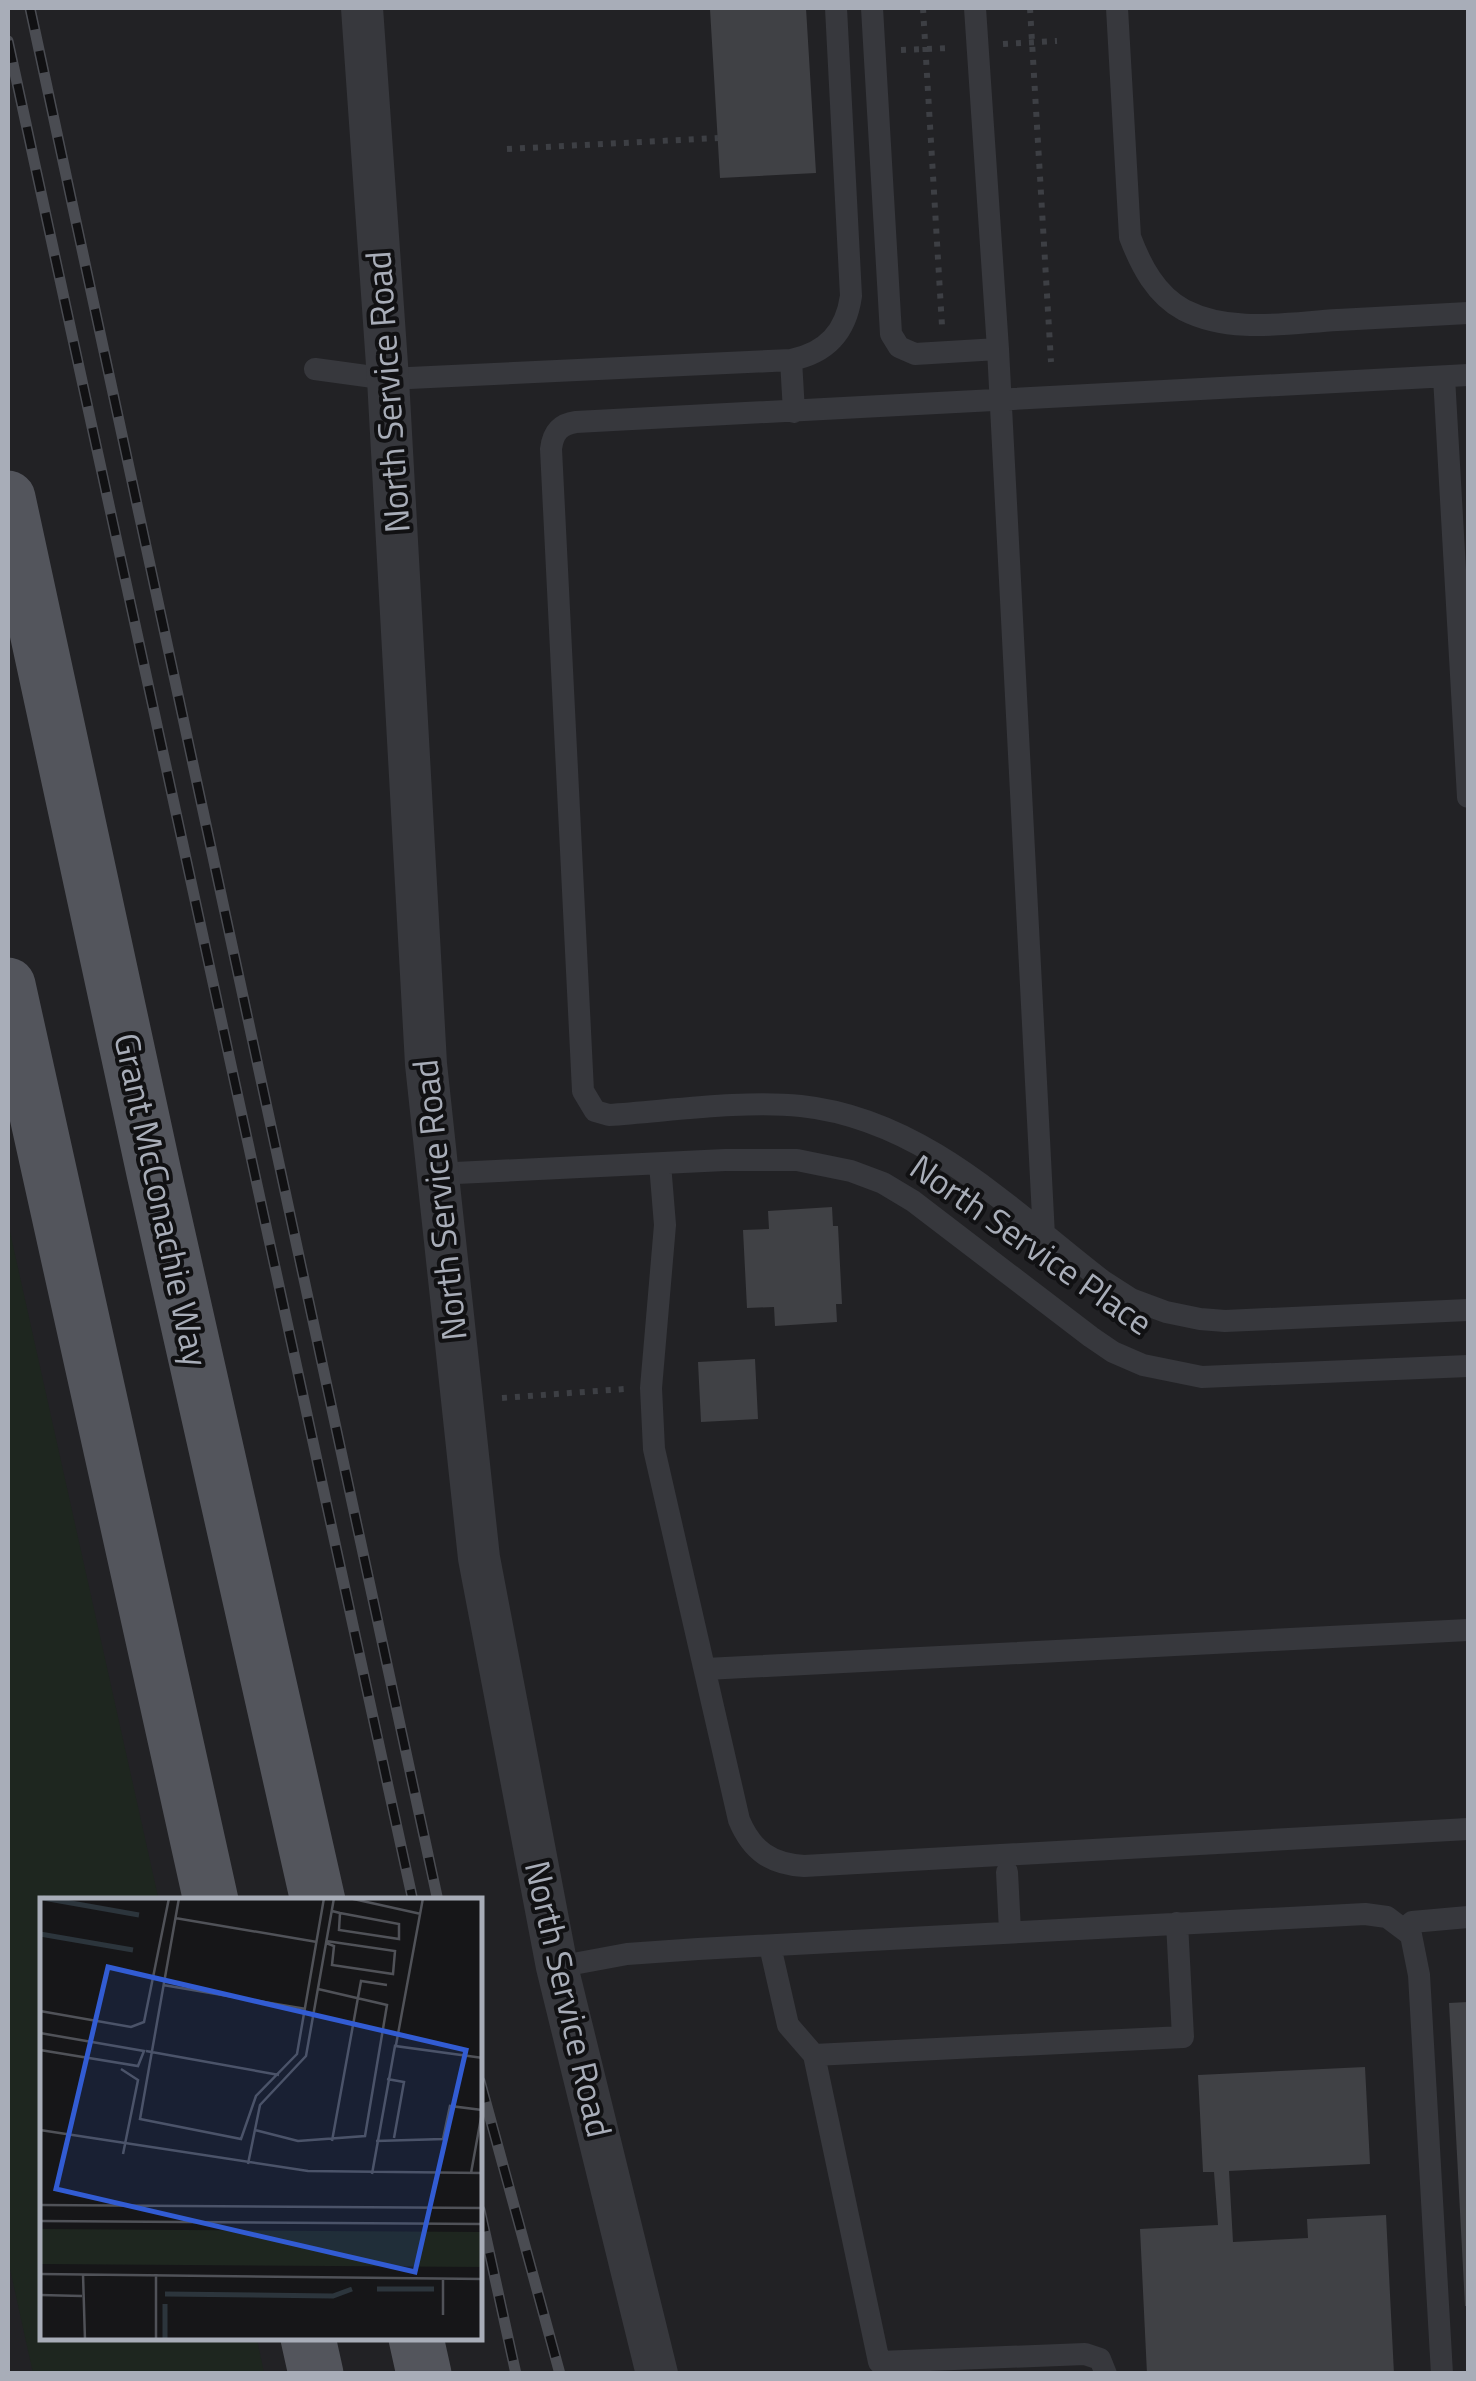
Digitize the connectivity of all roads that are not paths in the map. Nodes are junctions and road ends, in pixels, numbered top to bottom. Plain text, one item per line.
1 (362, 8) edge
2 (836, 8) edge
3 (872, 8) edge
4 (975, 8) edge
5 (1116, 8) edge
6 (1468, 313) edge
7 (998, 349) junction
8 (791, 360) junction
9 (315, 369) dead end
10 (1468, 375) edge
11 (1444, 376) junction
12 (388, 379) junction
13 (1000, 400) junction
14 (794, 412) junction
15 (8, 498) edge
16 (1468, 797) edge
17 (8, 984) edge
18 (660, 1164) junction
19 (435, 1174) junction
20 (1044, 1236) junction
21 (1468, 1310) edge
22 (1468, 1366) edge
23 (1468, 1630) edge
24 (706, 1668) junction
25 (1468, 1829) edge
26 (1007, 1872) dead end
27 (210, 1898) edge
28 (317, 1898) edge
29 (1468, 1917) edge
30 (1177, 1923) junction
31 (1405, 1928) junction
32 (1010, 1931) junction
33 (770, 1946) junction
34 (557, 1966) junction
35 (814, 2054) junction
36 (309, 2341) edge
37 (417, 2341) edge
38 (316, 2374) edge
39 (424, 2374) edge
40 (657, 2374) edge
41 (1106, 2374) edge
42 (1442, 2374) edge

1 - 12 street, North Service Road
2 - 8 lane
3 - 7 lane
4 - 7 lane
5 - 6 lane
7 - 13 lane
8 - 12 lane
8 - 14 lane
9 - 12 lane
10 - 11 lane
11 - 13 lane
11 - 16 lane
12 - 19 street, North Service Road
13 - 14 lane
13 - 20 lane
14 - 20 lane
15 - 28 main road, Grant McConachie Way
17 - 27 main road
18 - 19 lane, North Service Place
18 - 22 lane, North Service Place
18 - 24 lane
19 - 34 street, North Service Road
20 - 21 lane
23 - 24 lane
24 - 25 lane
26 - 32 lane
29 - 31 lane
30 - 31 lane
30 - 32 lane
30 - 35 lane
31 - 42 lane
32 - 33 lane
33 - 34 lane
33 - 35 lane
34 - 40 street, North Service Road
35 - 41 lane
36 - 38 main road
37 - 39 main road

